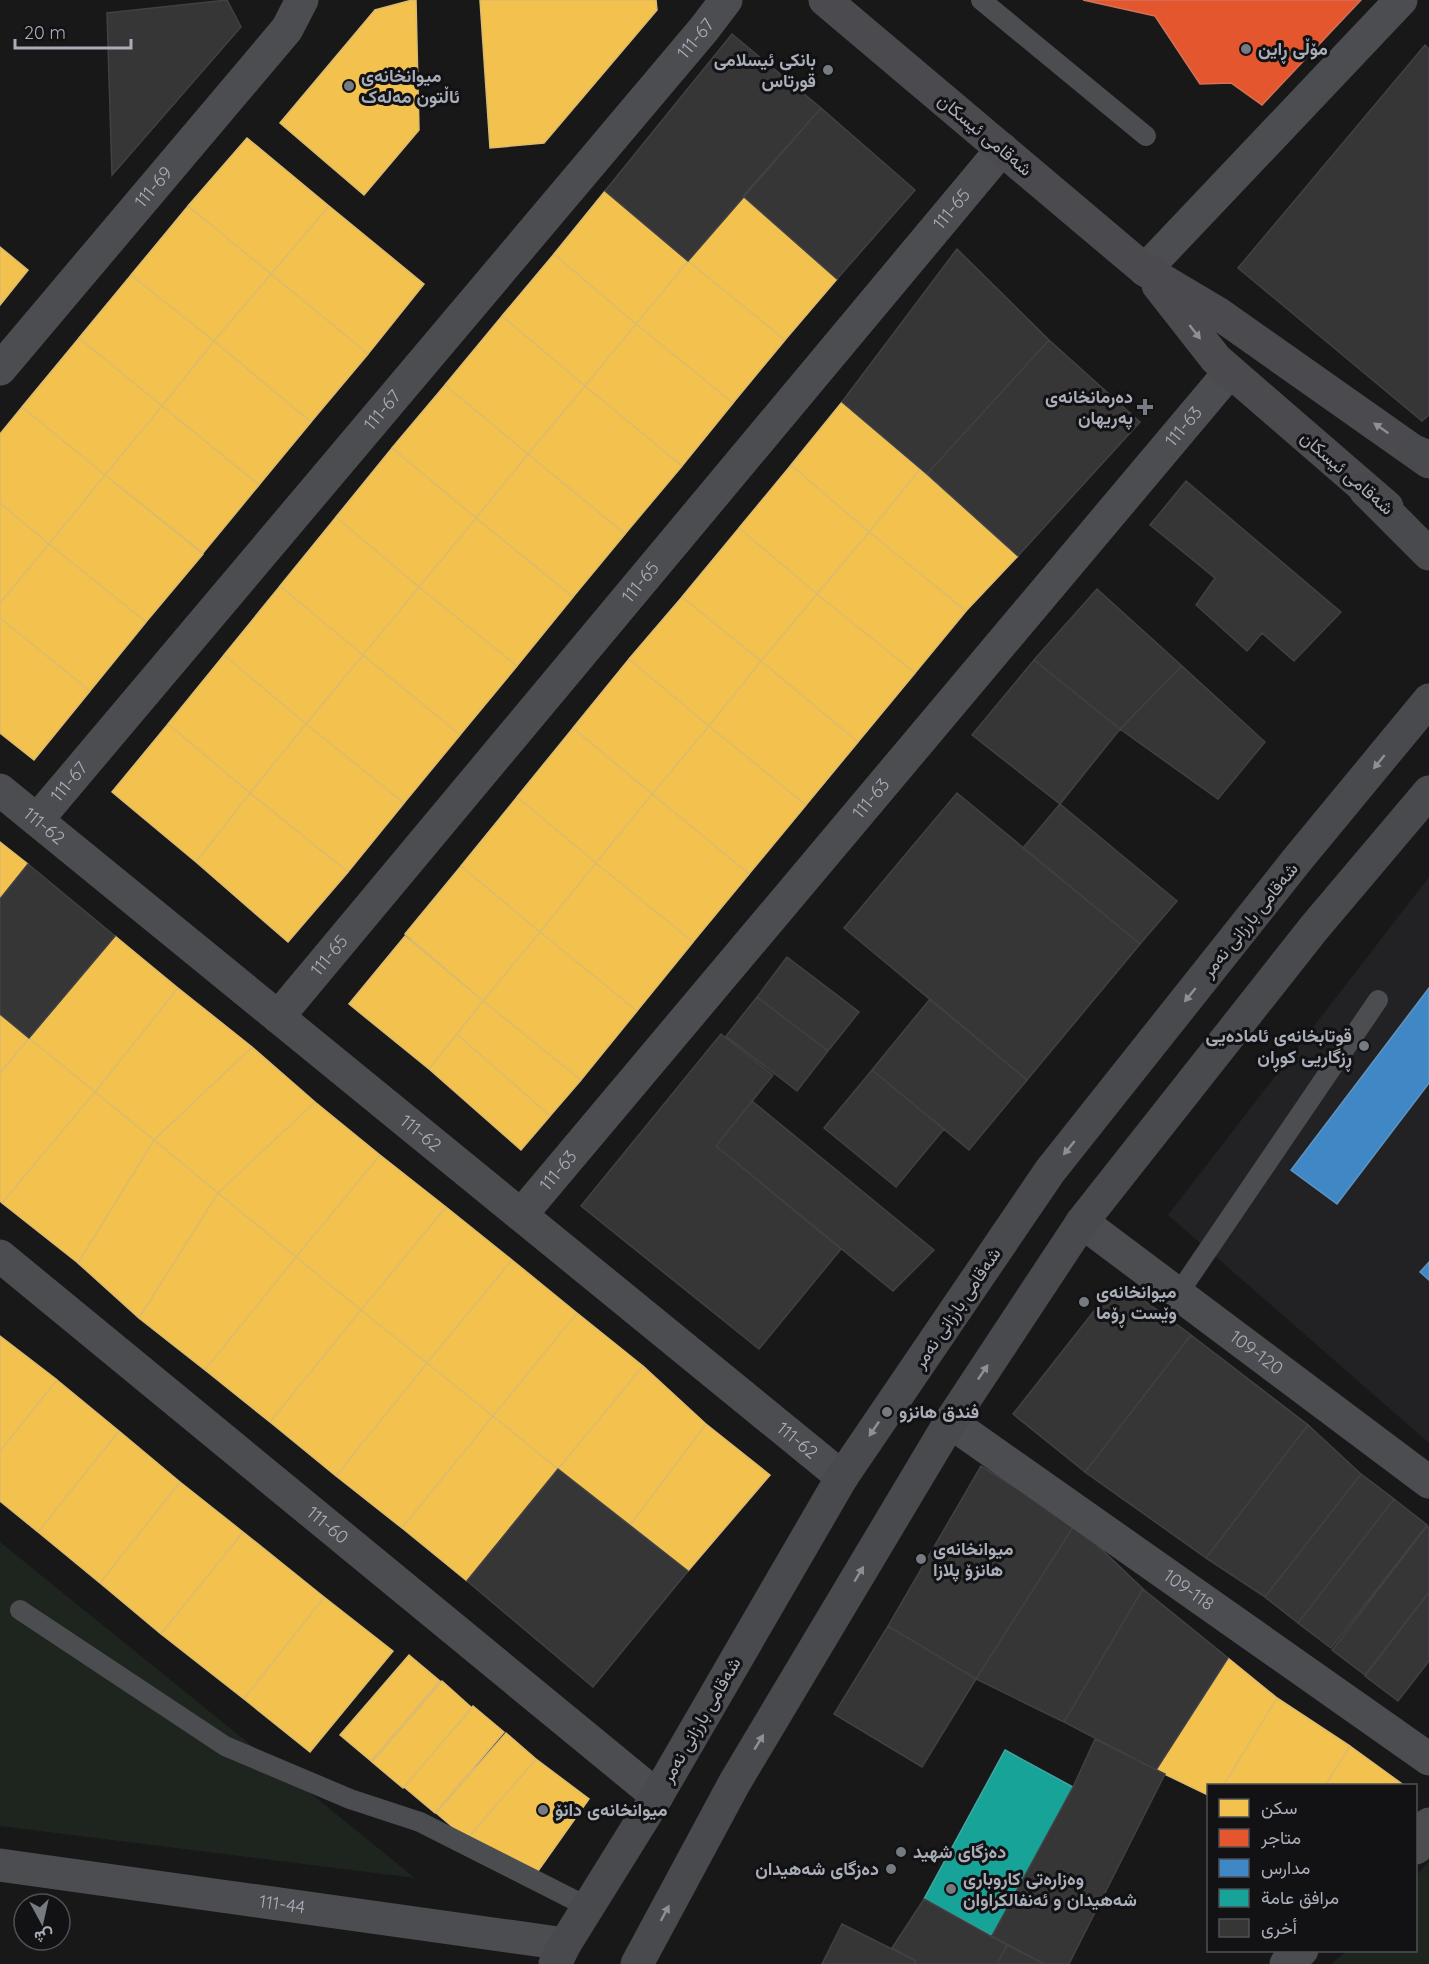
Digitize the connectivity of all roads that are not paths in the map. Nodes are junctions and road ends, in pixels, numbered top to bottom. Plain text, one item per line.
1 (302, 0) edge
2 (726, 0) edge
3 (825, 0) edge
4 (981, 0) edge
5 (1401, 0) edge
6 (1146, 136) dead end
7 (1002, 149) junction
8 (1145, 270) junction
9 (0, 369) edge
10 (1222, 381) dead end
11 (1424, 456) edge
12 (1365, 490) junction
13 (1429, 542) edge
14 (1429, 554) edge
15 (1429, 675) edge
16 (1419, 712) edge
17 (0, 790) edge
18 (1427, 795) edge
19 (37, 820) junction
20 (1377, 1000) dead end
21 (278, 1017) junction
22 (521, 1215) junction
23 (1083, 1222) junction
24 (0, 1256) edge
25 (1178, 1294) junction
26 (950, 1422) junction
27 (842, 1477) junction
28 (1429, 1482) edge
29 (20, 1610) dead end
30 (1429, 1759) edge
31 (657, 1796) junction
32 (1429, 1824) edge
33 (1417, 1846) edge
34 (0, 1865) edge
35 (588, 1907) junction
36 (1300, 1952) edge
37 (560, 1954) edge
38 (637, 1964) edge
39 (1286, 1964) edge

1 - 9 street, 111-69
2 - 19 street, 111-67
3 - 7 main road, شەقامی ئیسکان
4 - 6 lane
5 - 8 street
7 - 8 main road, شەقامی ئیسکان
7 - 21 street, 111-65
11 -> 8 main road, شەقامی ئیسکان
8 -> 12 main road, شەقامی ئیسکان
10 - 22 street, 111-63
12 - 13 main road, شەقامی ئیسکان
12 - 14 main road
15 - 16 main road, شەقامی بارزانی نەمر
16 -> 27 main road, شەقامی بارزانی نەمر
17 - 19 street, 111-62
18 - 23 main road
19 - 21 street, 111-62
20 - 25 lane
21 - 22 street, 111-62
22 - 27 street, 111-62
23 - 25 street, 109-120
26 -> 23 main road
24 - 31 street, 111-60
25 - 28 street, 109-120
26 - 30 street, 109-118
38 -> 26 main road
27 - 31 main road, شەقامی بارزانی نەمر
29 - 35 lane
31 - 35 main road, شەقامی بارزانی نەمر
32 - 33 street
34 - 37 street, 111-44
35 - 37 main road, شەقامی بارزانی نەمر
36 - 39 street

